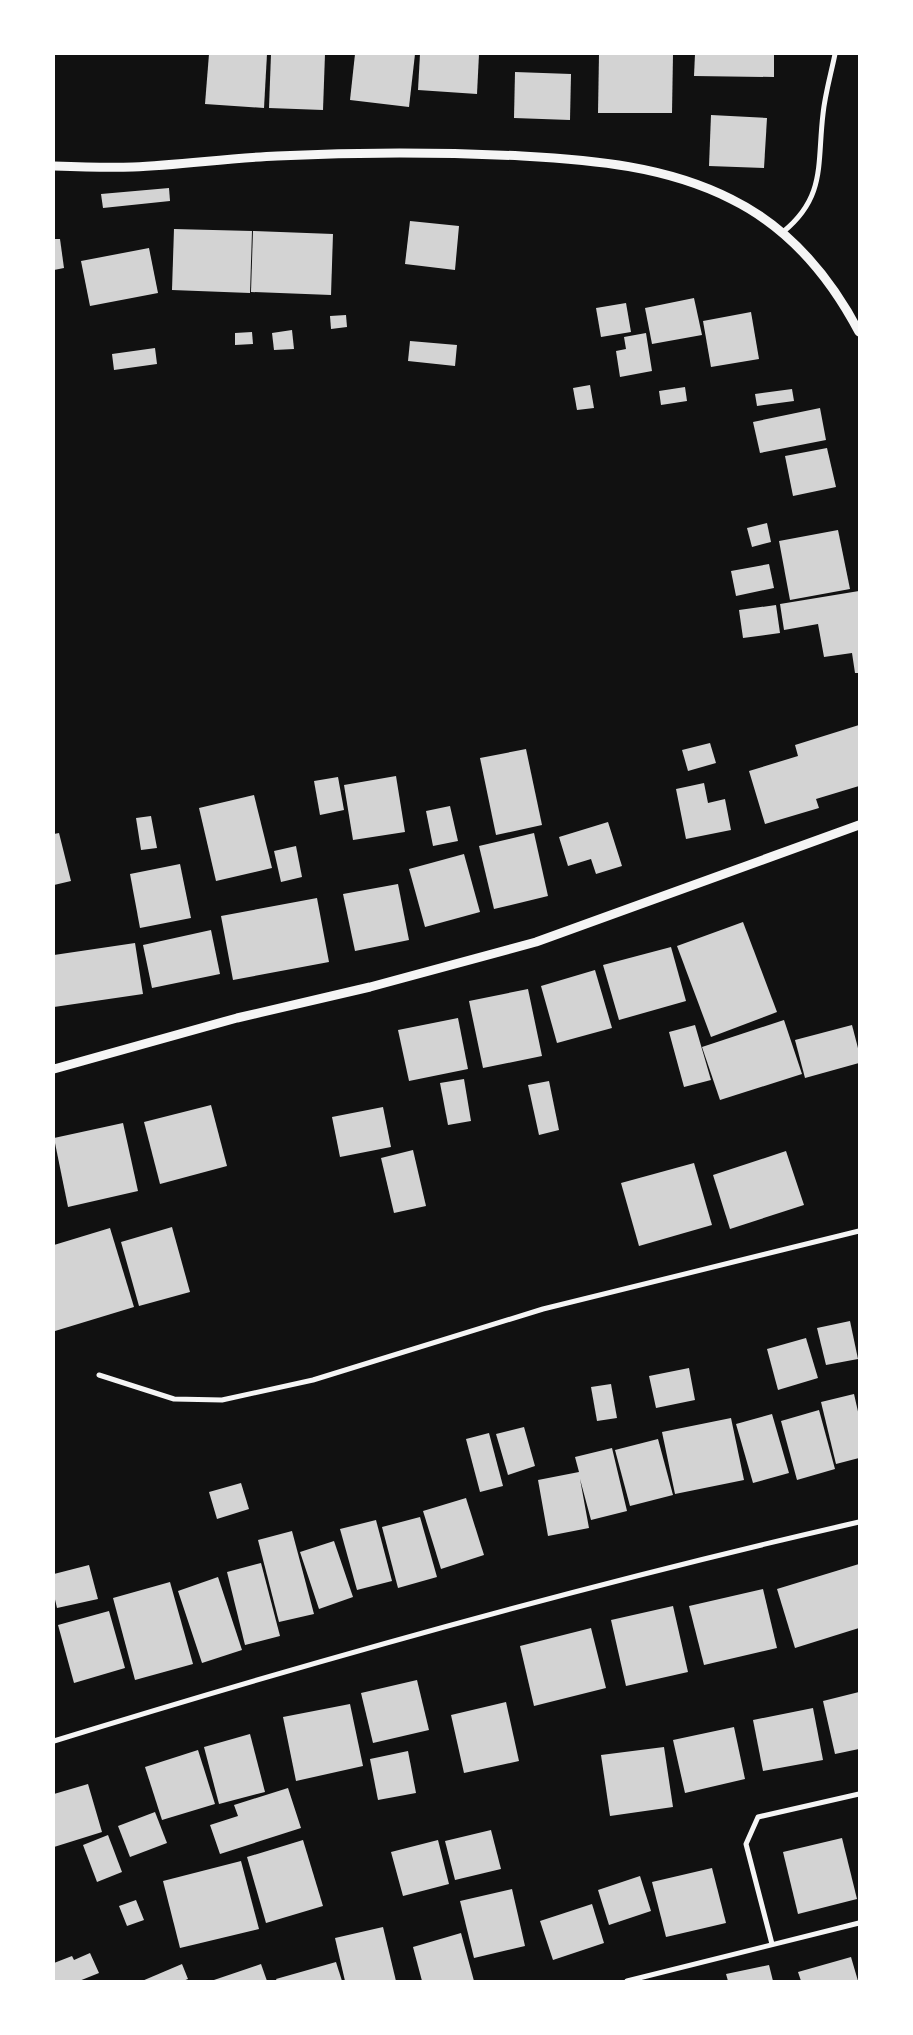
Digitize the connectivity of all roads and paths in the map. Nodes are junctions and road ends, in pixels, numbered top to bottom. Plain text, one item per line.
1 (835, 54) edge
2 (54, 166) edge
3 (783, 232) junction
4 (859, 332) edge
5 (859, 825) edge
6 (54, 1069) edge
7 (859, 1231) edge
8 (99, 1375) dead end
9 (859, 1522) edge
10 (54, 1741) edge
11 (859, 1794) edge
12 (859, 1923) edge
13 (772, 1944) junction
14 (627, 1981) edge

1 - 3 street
2 - 3 street
3 - 4 street
5 - 6 street
7 - 8 street
9 - 10 street
11 - 13 street
12 - 13 street
13 - 14 street

